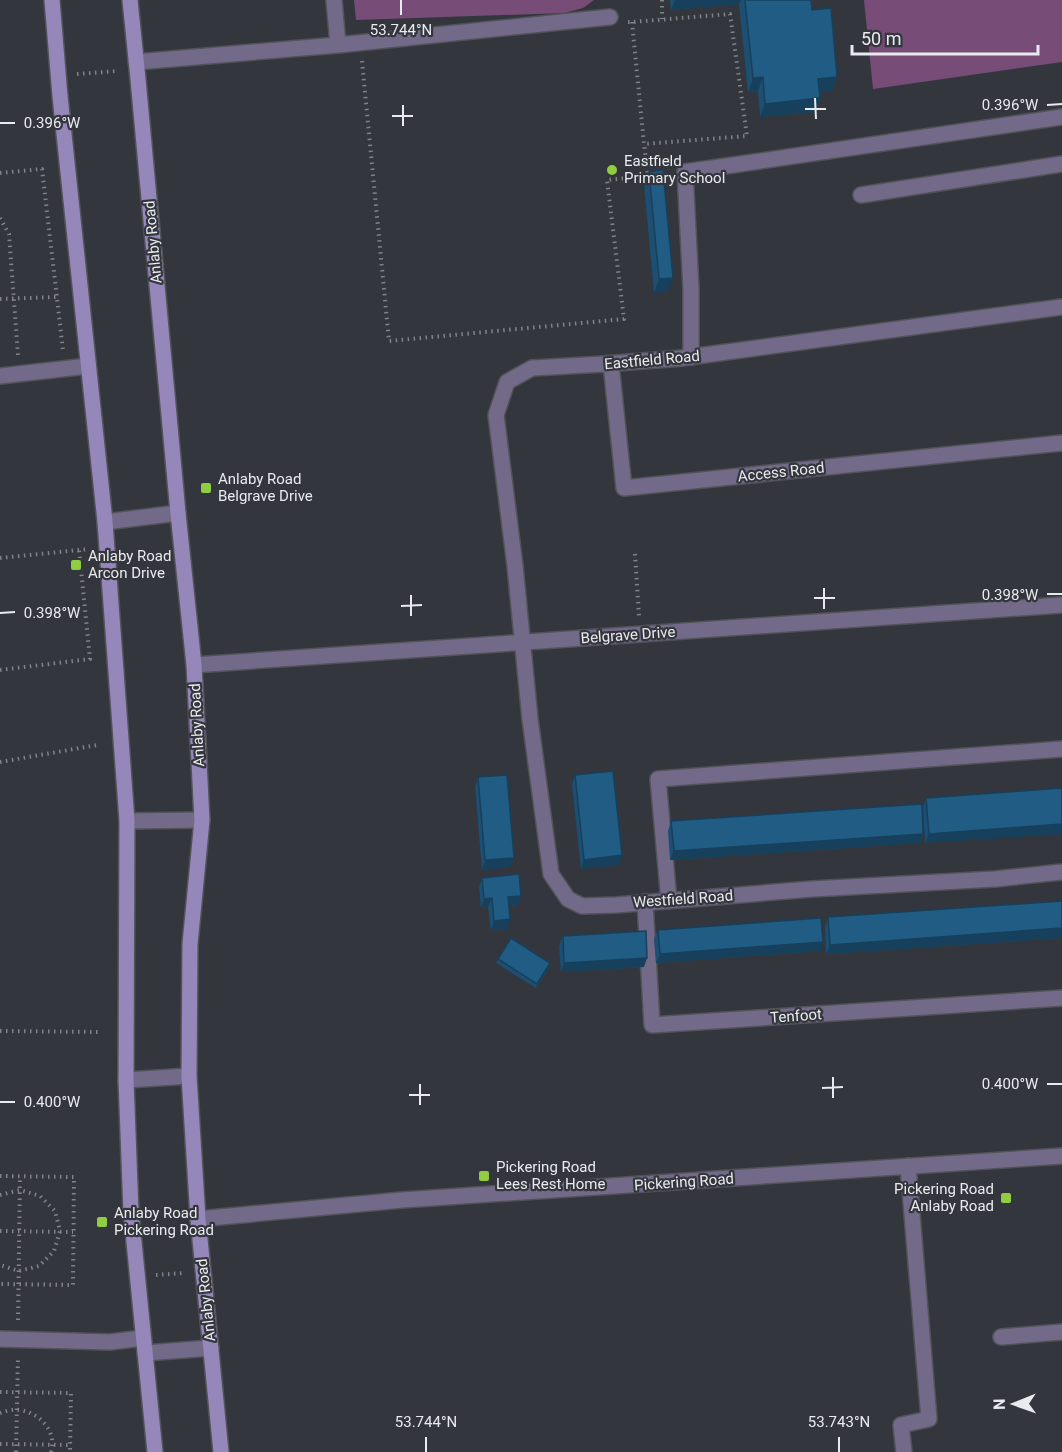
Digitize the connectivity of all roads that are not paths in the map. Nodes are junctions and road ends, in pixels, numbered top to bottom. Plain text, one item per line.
1 (52, 0) edge
2 (129, 0) edge
3 (334, 0) edge
4 (616, 20) road end
5 (338, 45) junction
6 (136, 62) junction
7 (1062, 117) edge
8 (1062, 164) edge
9 (861, 195) dead end
10 (1062, 307) edge
11 (691, 357) junction
12 (611, 364) junction
13 (88, 366) junction
14 (0, 376) edge
15 (1062, 443) edge
16 (178, 513) junction
17 (105, 522) junction
18 (1062, 605) edge
19 (522, 642) junction
20 (194, 665) junction
21 (1062, 749) edge
22 (202, 820) junction
23 (127, 821) junction
24 (1062, 872) edge
25 (669, 900) junction
26 (645, 902) junction
27 (1062, 998) edge
28 (189, 1076) junction
29 (126, 1080) junction
30 (1062, 1156) edge
31 (908, 1166) junction
32 (198, 1219) junction
33 (1062, 1332) edge
34 (1001, 1337) dead end
35 (0, 1340) edge
36 (144, 1345) junction
37 (211, 1348) junction
38 (155, 1452) edge
39 (221, 1452) edge
40 (904, 1452) edge

1 - 13 main road
2 - 6 main road, Anlaby Road
3 - 5 street
4 - 5 street
5 - 6 street
6 - 16 main road, Anlaby Road
7 - 11 street
8 - 9 street
10 - 11 street, Eastfield Road
11 - 12 street, Eastfield Road
12 - 15 street, Access Road
12 - 19 street, Eastfield Road
13 - 14 street
13 - 17 main road
16 - 17 street
16 - 20 main road, Anlaby Road
17 - 23 main road
18 - 19 street, Belgrave Drive
19 - 20 street, Belgrave Drive
19 - 26 street, Westfield Road
20 - 22 main road, Anlaby Road
21 - 25 street
22 - 23 street
22 - 28 main road, Anlaby Road
23 - 29 main road
24 - 25 street, Westfield Road
25 - 26 street, Westfield Road
26 - 27 street, Tenfoot
28 - 29 street
28 - 32 main road, Anlaby Road
29 - 36 main road
30 - 31 street, Pickering Road
31 - 32 street, Pickering Road
31 - 40 street
32 - 37 main road, Anlaby Road
33 - 34 street
35 - 36 street
36 - 37 street
36 - 38 main road
37 - 39 main road, Anlaby Road

